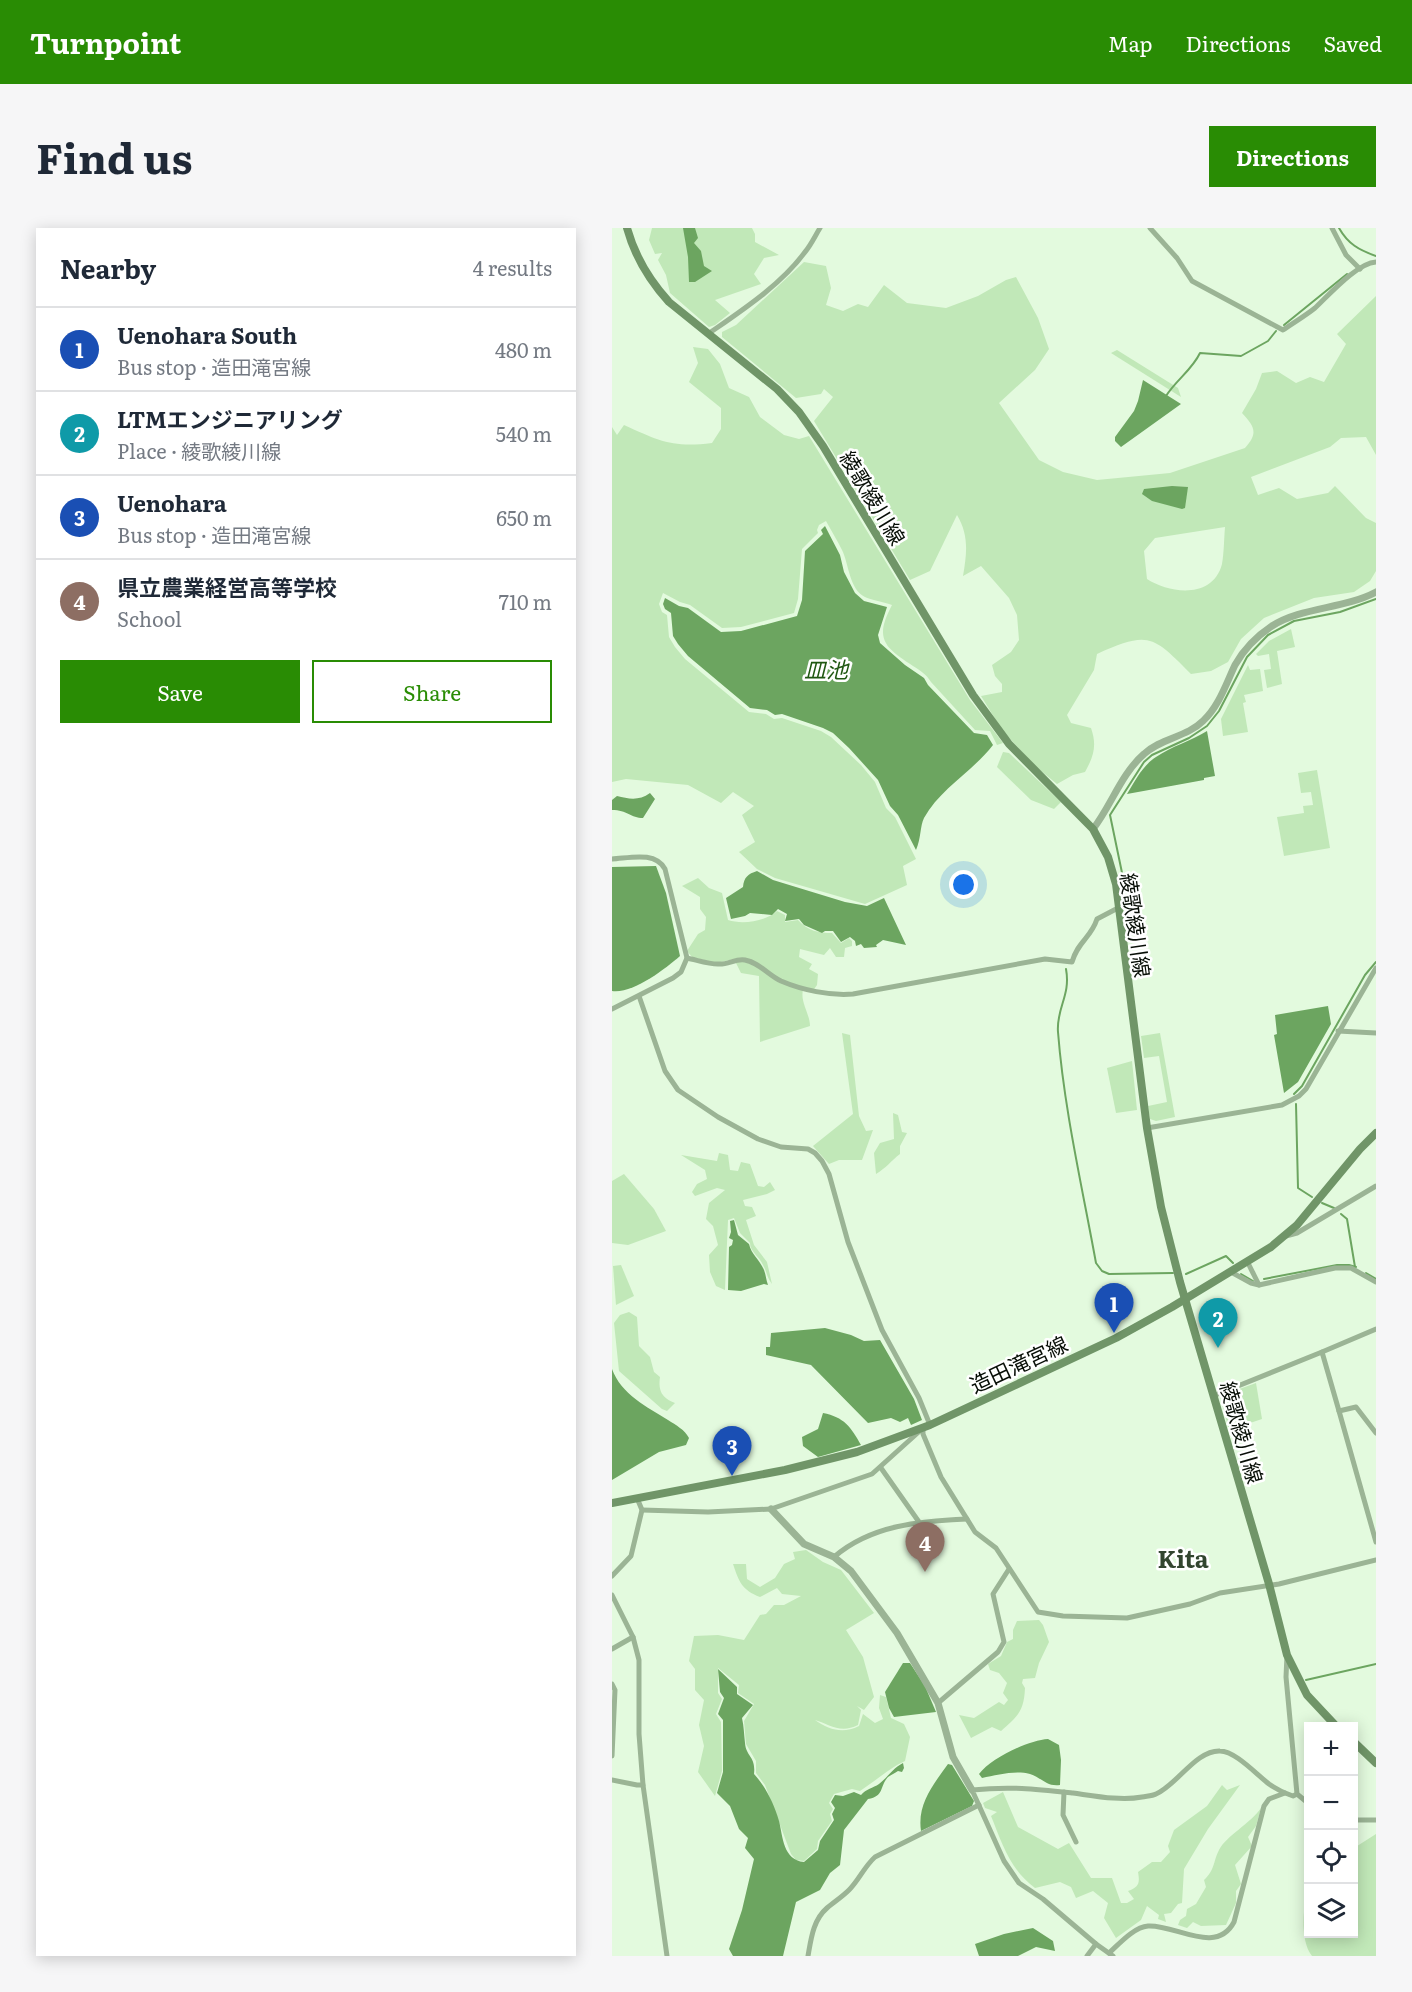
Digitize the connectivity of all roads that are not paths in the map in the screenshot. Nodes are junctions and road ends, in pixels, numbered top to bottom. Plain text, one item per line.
1 (627, 228) edge
2 (820, 228) edge
3 (1150, 228) edge
4 (1332, 228) edge
5 (1376, 262) edge
6 (1360, 269) junction
7 (708, 334) junction
8 (1376, 592) edge
9 (1093, 829) junction
10 (612, 860) edge
11 (1118, 908) junction
12 (687, 958) junction
13 (1376, 968) edge
14 (639, 996) junction
15 (612, 1009) edge
16 (1338, 1031) junction
17 (1376, 1033) edge
18 (1147, 1128) junction
19 (1376, 1133) edge
20 (1376, 1186) edge
21 (1285, 1236) junction
22 (1248, 1263) junction
23 (1231, 1272) junction
24 (1376, 1282) edge
25 (1259, 1285) junction
26 (1185, 1299) junction
27 (1376, 1329) edge
28 (1322, 1352) junction
29 (1213, 1396) junction
30 (1339, 1412) junction
31 (926, 1427) junction
32 (1376, 1432) edge
33 (881, 1468) junction
34 (637, 1498) junction
35 (612, 1503) edge
36 (771, 1509) junction
37 (642, 1510) junction
38 (967, 1519) junction
39 (919, 1522) junction
40 (1376, 1542) edge
41 (834, 1557) junction
42 (1376, 1560) edge
43 (612, 1566) edge
44 (1009, 1569) junction
45 (614, 1574) edge
46 (1269, 1584) junction
47 (612, 1595) edge
48 (633, 1637) junction
49 (613, 1646) edge
50 (1287, 1655) junction
51 (1286, 1677) junction
52 (1297, 1677) junction
53 (612, 1684) edge
54 (938, 1703) junction
55 (1332, 1722) edge
56 (1358, 1747) edge
57 (612, 1756) edge
58 (1376, 1763) edge
59 (612, 1780) edge
60 (643, 1785) junction
61 (972, 1790) junction
62 (1064, 1792) junction
63 (1285, 1793) junction
64 (1297, 1794) junction
65 (1304, 1800) edge
66 (980, 1805) junction
67 (1376, 1820) edge
68 (1358, 1821) edge
69 (1076, 1842) dead end
70 (1096, 1944) junction
71 (1112, 1954) edge
72 (667, 1956) edge
73 (808, 1956) edge
74 (1087, 1956) edge

1 - 7 main road, 綾歌綾川線
2 - 7 street
3 - 6 street
4 - 6 street
5 - 6 street
7 - 9 main road, 綾歌綾川線
8 - 9 street
9 - 11 main road, 綾歌綾川線
10 - 12 street
11 - 12 street
11 - 18 main road, 綾歌綾川線
12 - 14 street
13 - 16 street
14 - 15 street
14 - 31 street
16 - 17 street
16 - 18 street
18 - 26 main road, 綾歌綾川線
19 - 21 main road, 造田滝宮線
20 - 21 street
21 - 22 main road, 造田滝宮線
22 - 23 main road, 造田滝宮線
22 - 25 street
23 - 25 street
23 - 26 main road, 造田滝宮線
24 - 25 street
26 - 29 main road, 綾歌綾川線
26 - 31 main road, 造田滝宮線
27 - 28 street
28 - 29 street
28 - 30 street
29 - 46 main road, 綾歌綾川線
30 - 32 street
30 - 40 street
31 - 33 street
31 - 34 main road, 造田滝宮線
31 - 38 street
33 - 36 street
33 - 39 street
34 - 35 main road, 造田滝宮線
34 - 37 street
36 - 37 street
36 - 41 street
37 - 45 street
38 - 39 street
38 - 44 street
39 - 41 street
41 - 54 street
42 - 46 street
43 - 45 street
44 - 46 street
44 - 54 street
46 - 50 main road, 綾歌綾川線
47 - 48 street
48 - 49 street
48 - 60 street
50 - 51 street
50 - 52 main road, 綾歌綾川線
51 - 52 street
51 - 64 street
52 - 55 main road, 綾歌綾川線
53 - 57 street
54 - 61 street
56 - 58 main road
59 - 60 street
60 - 72 street
61 - 62 street
61 - 66 street
62 - 63 street
62 - 69 street
63 - 64 street
63 - 71 street
64 - 65 street
66 - 70 street
66 - 73 street
67 - 68 street
70 - 71 street
70 - 74 street

